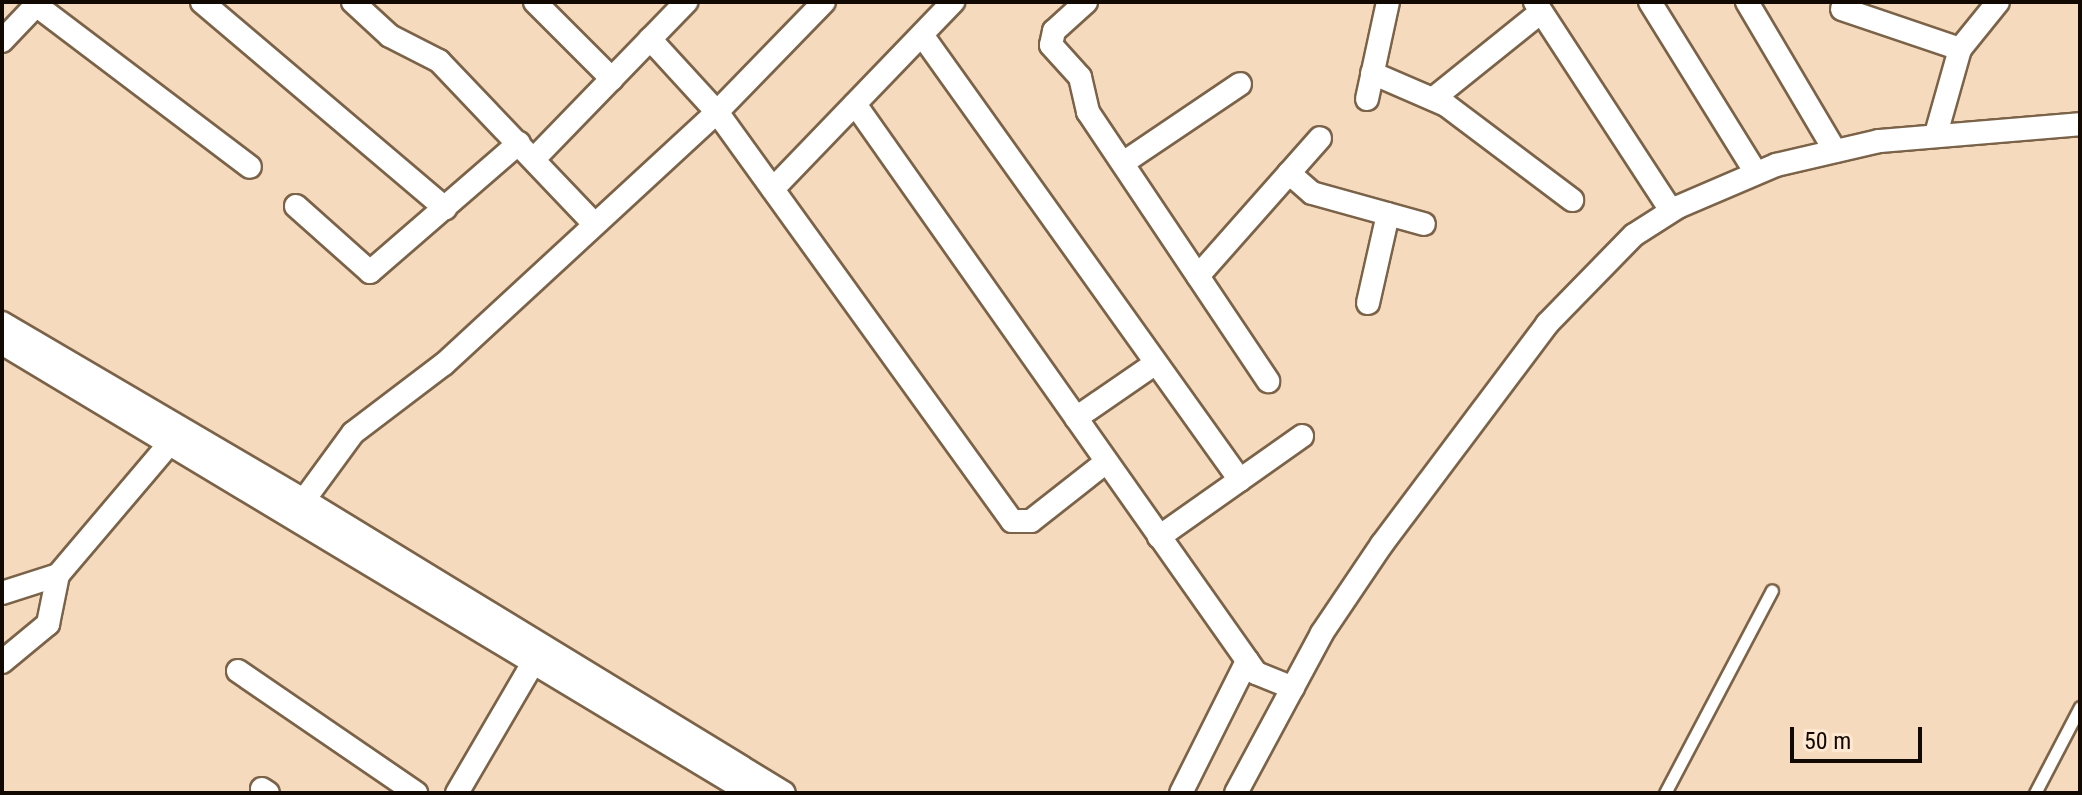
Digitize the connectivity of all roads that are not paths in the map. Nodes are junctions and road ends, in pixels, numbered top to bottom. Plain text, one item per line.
1 (202, 2) edge
2 (353, 2) edge
3 (535, 2) edge
4 (686, 2) edge
5 (824, 2) edge
6 (953, 2) edge
7 (1086, 2) edge
8 (1388, 2) edge
9 (1650, 2) edge
10 (1747, 2) edge
11 (1998, 2) edge
12 (38, 4) edge
13 (1542, 6) edge
14 (1842, 9) dead end
15 (922, 35) junction
16 (650, 39) junction
17 (2, 41) edge
18 (1960, 49) junction
19 (1372, 73) junction
20 (612, 79) junction
21 (1240, 84) dead end
22 (1434, 98) junction
23 (1367, 99) dead end
24 (855, 104) junction
25 (717, 112) junction
26 (2080, 124) edge
27 (1936, 134) junction
28 (1320, 138) dead end
29 (526, 151) junction
30 (1835, 151) junction
31 (1123, 163) junction
32 (250, 167) dead end
33 (1289, 173) junction
34 (1756, 173) junction
35 (773, 189) junction
36 (1572, 200) dead end
37 (296, 206) dead end
38 (445, 208) junction
39 (1671, 211) junction
40 (1388, 214) junction
41 (594, 224) junction
42 (1424, 224) dead end
43 (1198, 276) junction
44 (1368, 303) dead end
45 (2, 323) edge
46 (2, 343) edge
47 (1156, 363) junction
48 (1268, 381) dead end
49 (1076, 418) junction
50 (1302, 436) dead end
51 (169, 444) junction
52 (1106, 462) junction
53 (1240, 480) junction
54 (304, 500) junction
55 (1159, 537) junction
56 (58, 575) junction
57 (1772, 590) dead end
58 (2, 593) edge
59 (1247, 661) junction
60 (2, 662) edge
61 (533, 663) junction
62 (238, 671) dead end
63 (1293, 688) junction
64 (2080, 707) edge
65 (1669, 791) edge
66 (416, 793) edge
67 (457, 793) edge
68 (750, 793) edge
69 (784, 793) edge
70 (1181, 793) edge
71 (1236, 793) edge
72 (2035, 793) edge

1 - 38 street
2 - 29 street
3 - 20 street
4 - 16 street
5 - 25 street
6 - 15 street
7 - 31 street
8 - 19 street
9 - 34 street
10 - 30 street
11 - 18 street
12 - 17 street
12 - 32 street
13 - 22 street
13 - 39 street
14 - 18 street
15 - 24 street
15 - 47 street
16 - 20 street
16 - 25 street
18 - 27 street
19 - 22 street
19 - 23 street
20 - 29 street
21 - 31 street
22 - 36 street
24 - 35 street
24 - 49 street
25 - 35 street
25 - 41 street
26 - 27 street
27 - 30 street
28 - 33 street
29 - 38 street
29 - 41 street
30 - 34 street
31 - 43 street
33 - 40 street
33 - 43 street
34 - 39 street
35 - 52 street
37 - 38 street
39 - 63 street
40 - 42 street
40 - 44 street
41 - 54 street
43 - 48 street
45 - 54 street
46 - 51 street
47 - 49 street
47 - 53 street
49 - 52 street
50 - 53 street
51 - 56 street
51 - 61 street
52 - 55 street
53 - 55 street
54 - 69 street
55 - 59 street
56 - 58 street
56 - 60 street
57 - 65 lane
59 - 63 street
59 - 70 street
61 - 67 street
61 - 68 street
62 - 66 street
63 - 71 street
64 - 72 lane

